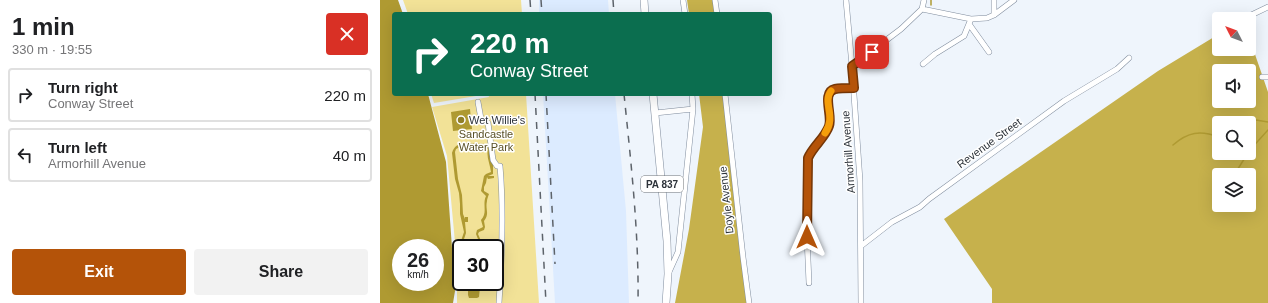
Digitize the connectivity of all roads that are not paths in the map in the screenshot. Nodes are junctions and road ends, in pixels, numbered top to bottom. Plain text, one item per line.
1 (644, 0) edge
2 (683, 0) edge
3 (715, 0) edge
4 (846, 0) edge
5 (924, 0) edge
6 (994, 0) edge
7 (1014, 0) edge
8 (1268, 7) edge
9 (922, 9) junction
10 (645, 12) edge
11 (685, 12) edge
12 (716, 12) edge
13 (1256, 13) edge
14 (994, 15) junction
15 (970, 21) junction
16 (989, 52) dead end
17 (1129, 58) dead end
18 (923, 64) dead end
19 (852, 66) junction
20 (1268, 77) edge
21 (1262, 78) dead end
22 (854, 88) junction
23 (653, 96) edge
24 (692, 96) edge
25 (725, 96) edge
26 (478, 102) dead end
27 (693, 109) junction
28 (655, 112) junction
29 (861, 246) junction
30 (668, 274) junction
31 (809, 283) dead end
32 (499, 303) edge
33 (666, 303) edge
34 (749, 303) edge
35 (861, 303) edge

1 - 10 main road
2 - 11 street
3 - 12 street
4 - 19 street, Armorhill Avenue
5 - 9 street
6 - 14 street
7 - 14 street
8 - 13 street
9 - 15 street
9 - 19 street
14 - 15 street
15 - 16 street
15 - 18 street
17 - 29 street, Revenue Street
19 - 22 street, Armorhill Avenue
20 - 21 street
22 - 29 street, Armorhill Avenue
22 - 31 street
23 - 28 main road, PA 837
24 - 27 street
25 - 34 street, Doyle Avenue
26 - 32 street
27 - 28 street
27 - 30 street
28 - 30 main road, PA 837
29 - 35 street, Armorhill Avenue
30 - 33 main road, PA 837

